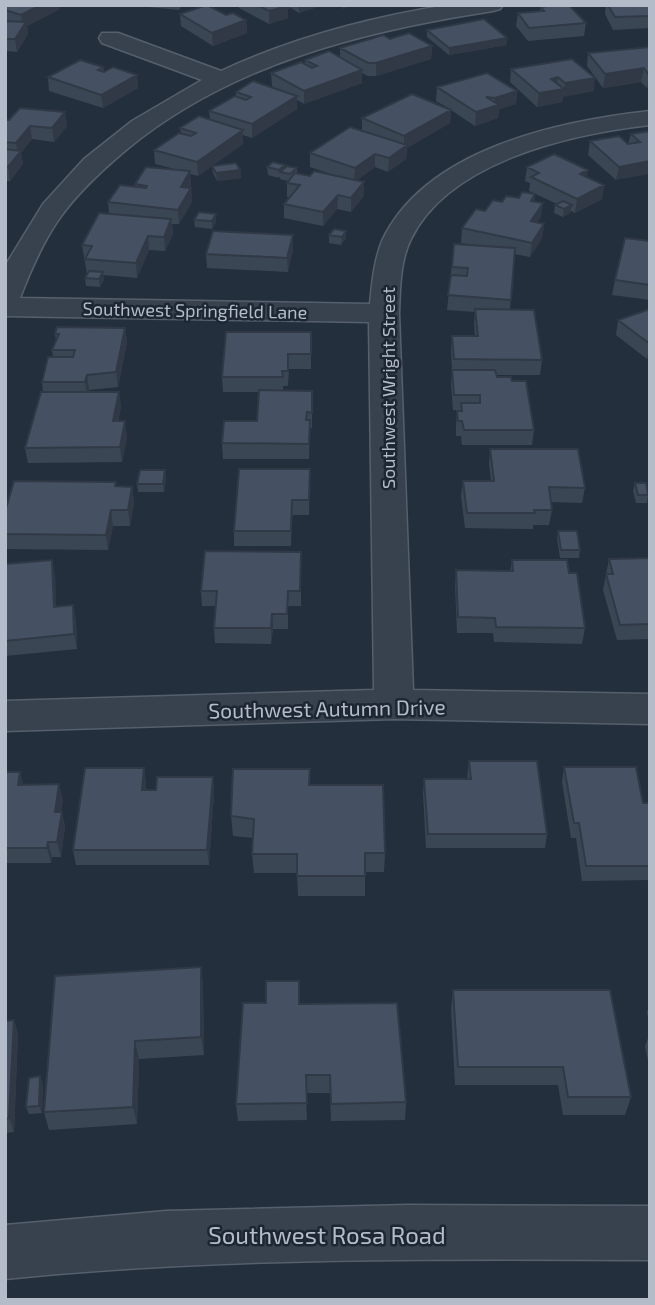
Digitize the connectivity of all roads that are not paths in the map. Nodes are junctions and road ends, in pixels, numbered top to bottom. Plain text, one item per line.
1 (493, 5) edge
2 (110, 38) dead end
3 (220, 79) junction
4 (650, 118) edge
5 (5, 299) edge
6 (5, 307) edge
7 (384, 313) junction
8 (394, 704) junction
9 (650, 709) edge
10 (5, 716) edge
11 (650, 1233) edge
12 (5, 1252) edge

1 - 3 street
2 - 3 street
3 - 5 street
4 - 7 street, Southwest Wright Street
6 - 7 street, Southwest Springfield Lane
7 - 8 street, Southwest Wright Street
8 - 9 street, Southwest Autumn Drive
8 - 10 street, Southwest Autumn Drive
11 - 12 street, Southwest Rosa Road

